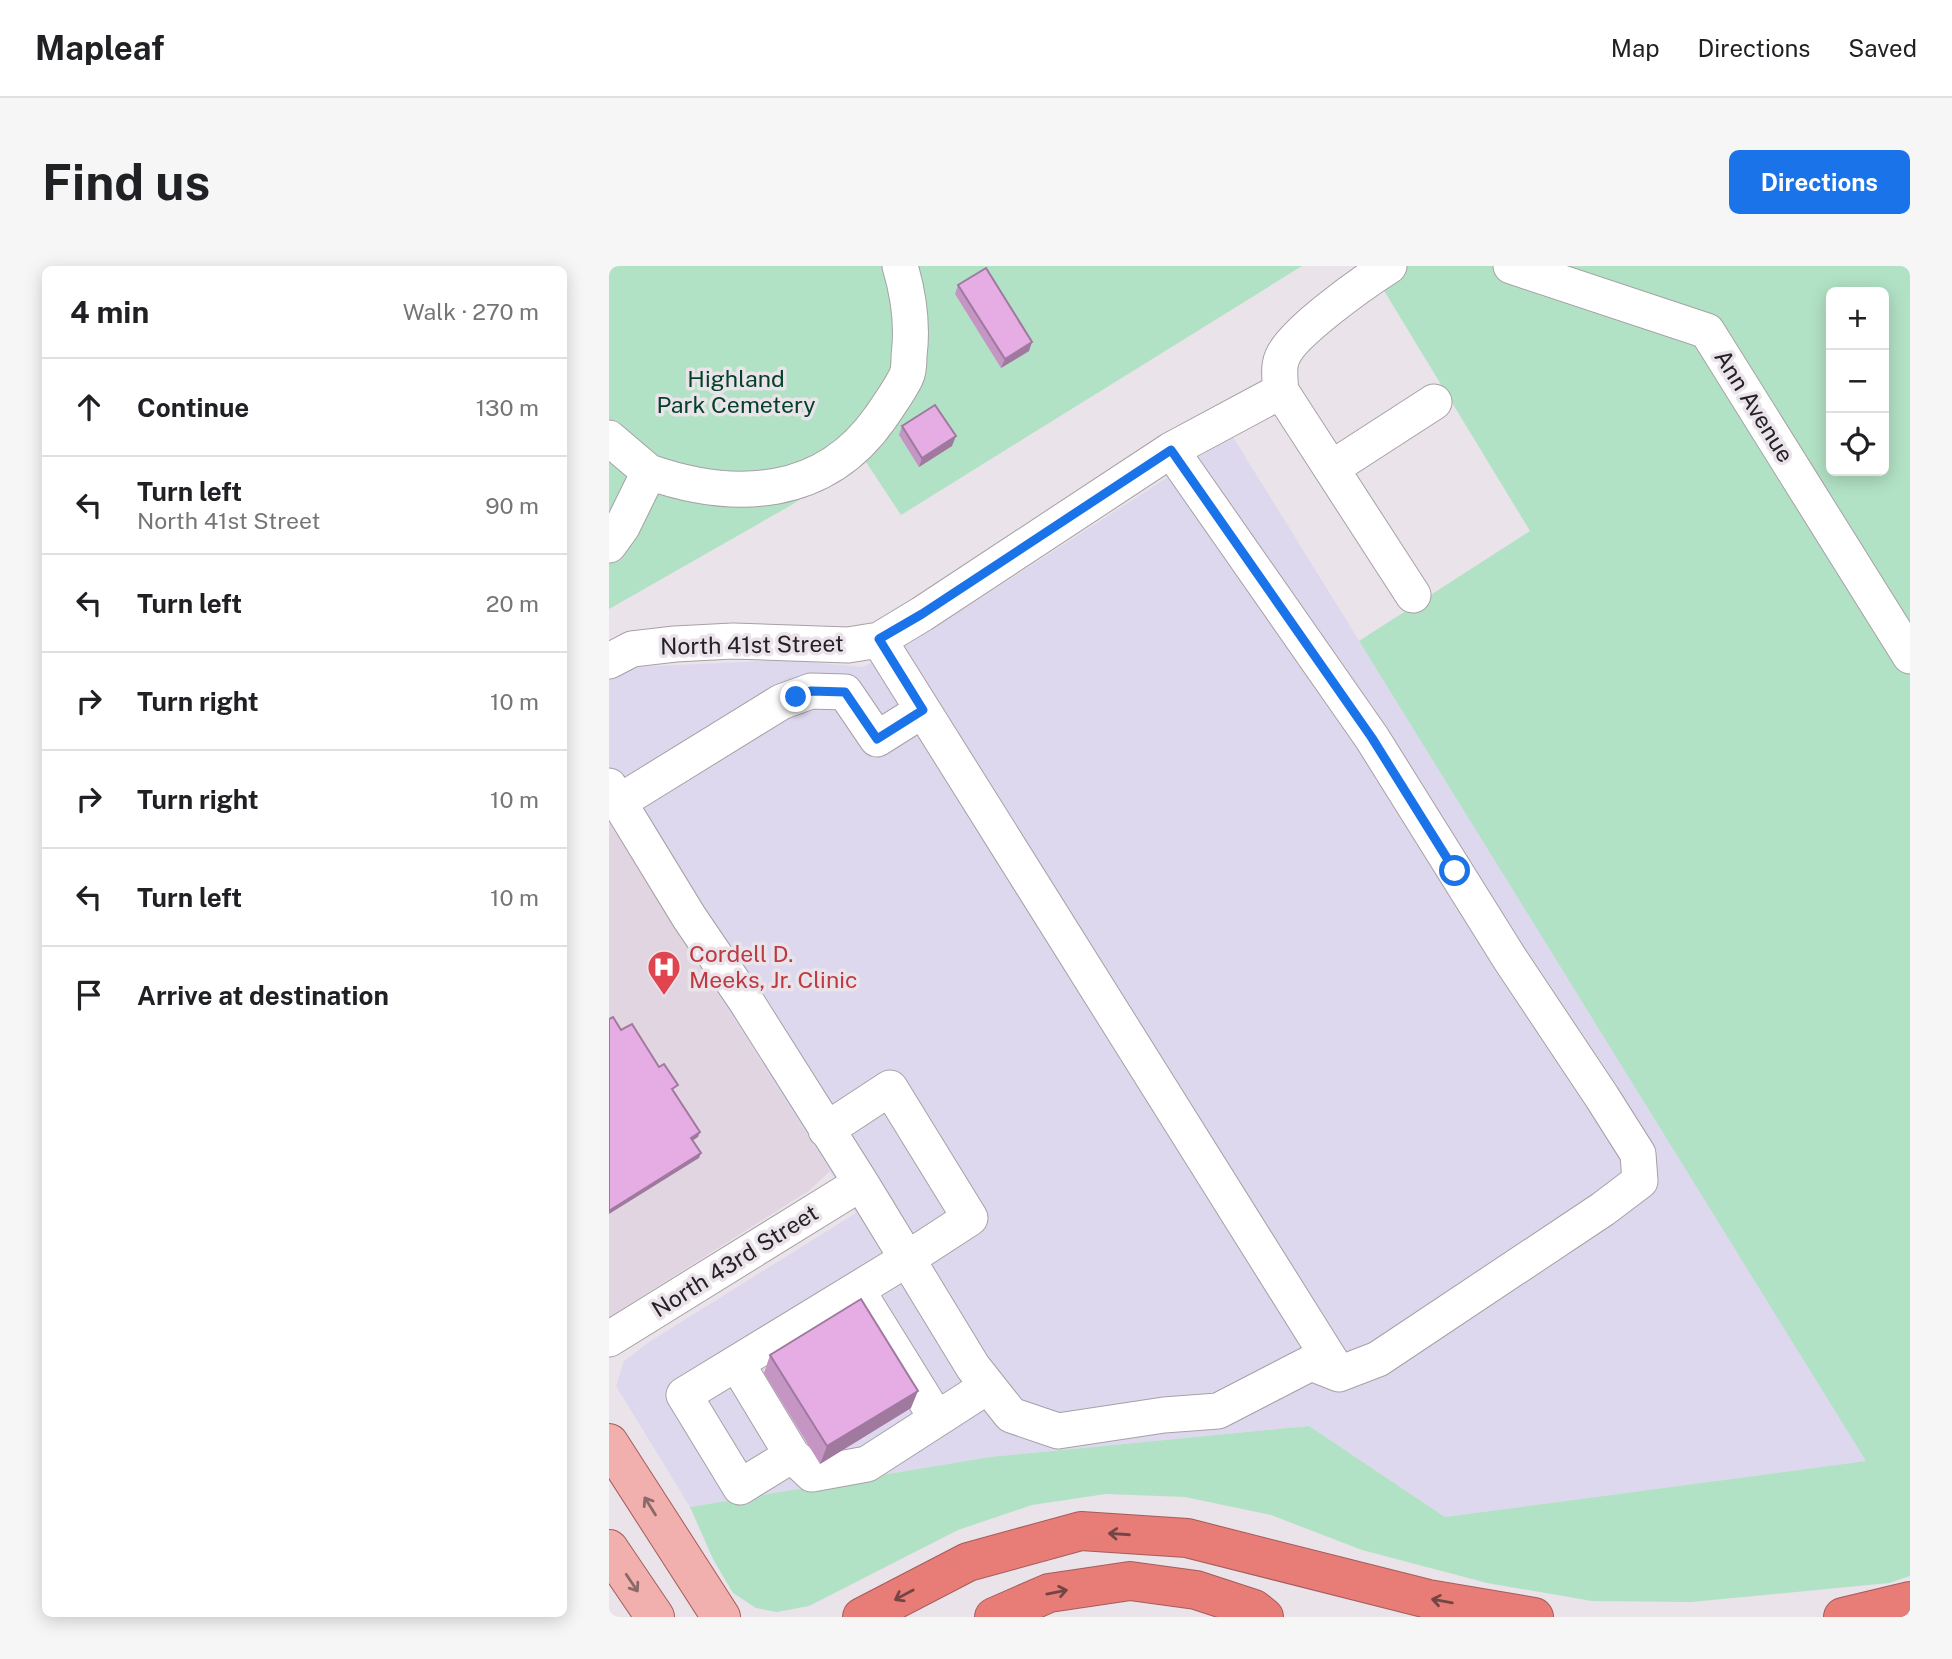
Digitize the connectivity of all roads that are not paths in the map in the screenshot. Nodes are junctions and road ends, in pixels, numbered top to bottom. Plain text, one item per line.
1 (900, 266) edge
2 (1389, 266) edge
3 (1511, 266) edge
4 (1281, 391) junction
5 (1434, 402) dead end
6 (609, 438) edge
7 (1171, 450) junction
8 (1332, 468) junction
9 (649, 472) junction
10 (609, 545) edge
11 (1413, 595) dead end
12 (879, 639) junction
13 (1910, 656) edge
14 (609, 661) edge
15 (923, 710) junction
16 (614, 794) edge
17 (827, 1130) junction
18 (860, 1183) junction
19 (907, 1259) junction
20 (857, 1290) junction
21 (609, 1339) edge
22 (737, 1364) junction
23 (1339, 1374) junction
24 (988, 1386) junction
25 (937, 1419) junction
26 (609, 1443) edge
27 (792, 1455) junction
28 (609, 1549) edge
29 (1910, 1601) edge
30 (655, 1617) edge
31 (721, 1617) edge
32 (862, 1617) edge
33 (993, 1617) edge
34 (1264, 1617) edge
35 (1534, 1617) edge
36 (1843, 1617) edge

1 - 9 street
2 - 4 street
3 - 13 street, Ann Avenue
4 - 7 street, North 41st Street
4 - 8 street
5 - 8 street
6 - 9 street
7 - 12 street, North 41st Street
7 - 23 street
8 - 11 street
9 - 10 street
12 - 14 street, North 41st Street
12 - 15 street
15 - 16 street
15 - 23 street
16 - 17 street
17 - 18 street
17 - 19 street
18 - 19 street
18 - 21 street, North 43rd Street
19 - 20 street
19 - 24 street
20 - 22 street
20 - 25 street
22 - 27 street
22 - 27 street
23 - 24 street
24 - 25 street
25 - 27 street
31 -> 26 main road
28 -> 30 main road
29 - 36 highway
35 -> 32 highway
33 -> 34 highway

